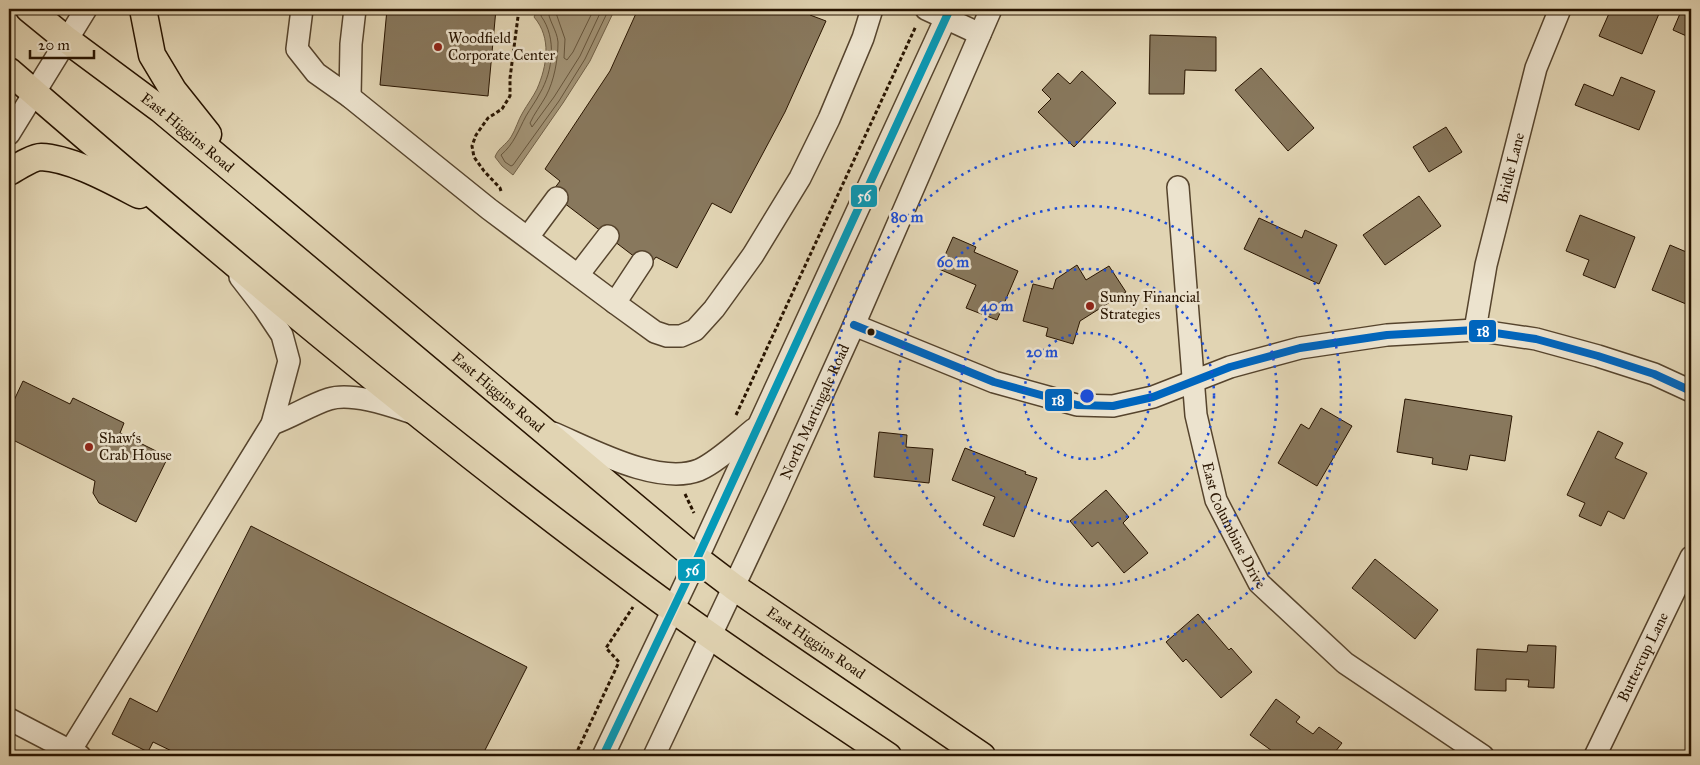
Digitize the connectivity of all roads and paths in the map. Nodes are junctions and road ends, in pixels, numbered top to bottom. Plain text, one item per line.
1 (29, 9) edge
2 (86, 9) edge
3 (143, 9) edge
4 (302, 9) edge
5 (355, 9) edge
6 (519, 9) edge
7 (872, 9) edge
8 (1560, 9) edge
9 (988, 10) edge
10 (948, 13) edge
11 (921, 17) edge
12 (980, 34) junction
13 (67, 40) junction
14 (9, 71) edge
15 (34, 92) junction
16 (350, 97) junction
17 (9, 134) edge
18 (9, 172) edge
19 (237, 173) junction
20 (1178, 187) dead end
21 (557, 198) dead end
22 (494, 212) junction
23 (187, 222) junction
24 (608, 236) dead end
25 (528, 237) junction
26 (218, 250) junction
27 (642, 262) dead end
28 (578, 275) junction
29 (615, 303) junction
30 (854, 326) junction
31 (1475, 330) junction
32 (1193, 383) junction
33 (1691, 391) edge
34 (418, 414) junction
35 (732, 422) dead end
36 (272, 424) junction
37 (537, 426) junction
38 (758, 426) junction
39 (683, 489) dead end
40 (695, 515) dead end
41 (1691, 557) edge
42 (697, 559) junction
43 (734, 587) junction
44 (673, 610) junction
45 (620, 628) dead end
46 (711, 636) junction
47 (9, 720) edge
48 (72, 754) edge
49 (575, 756) edge
50 (603, 756) edge
51 (654, 756) edge
52 (888, 756) edge
53 (982, 756) edge
54 (1483, 756) edge
55 (1595, 756) edge

1 - 13 main road, East Higgins Road
2 - 13 street
3 - 19 main road
4 - 16 street
5 - 16 street
6 - 22 path
7 - 29 street
8 - 31 street, Bridle Lane
9 - 12 street, North Martingale Road
10 - 11 street
10 - 12 street
10 - 38 street
11 - 35 path
12 - 30 street, North Martingale Road
13 - 15 street
13 - 19 main road, East Higgins Road
14 - 15 main road
15 - 17 street
15 - 23 main road
16 - 22 street
18 - 23 main road
19 - 37 main road, East Higgins Road
20 - 32 street, East Columbine Drive
21 - 25 street
22 - 25 street
23 - 26 main road
24 - 28 street
25 - 28 street
26 - 34 main road
26 - 36 street
27 - 29 street
28 - 29 street
30 - 32 street
30 - 43 street, North Martingale Road
31 - 32 street
31 - 33 street
32 - 54 street, East Columbine Drive
34 - 36 street
34 - 44 main road
36 - 48 street
37 - 38 street
37 - 42 main road, East Higgins Road
38 - 42 street
39 - 40 path
41 - 55 street, Buttercup Lane
42 - 43 main road, East Higgins Road
42 - 44 street
43 - 46 street, North Martingale Road
43 - 53 main road, East Higgins Road
44 - 46 main road
44 - 50 street
45 - 49 path
46 - 51 street, North Martingale Road
46 - 52 main road
47 - 48 street

